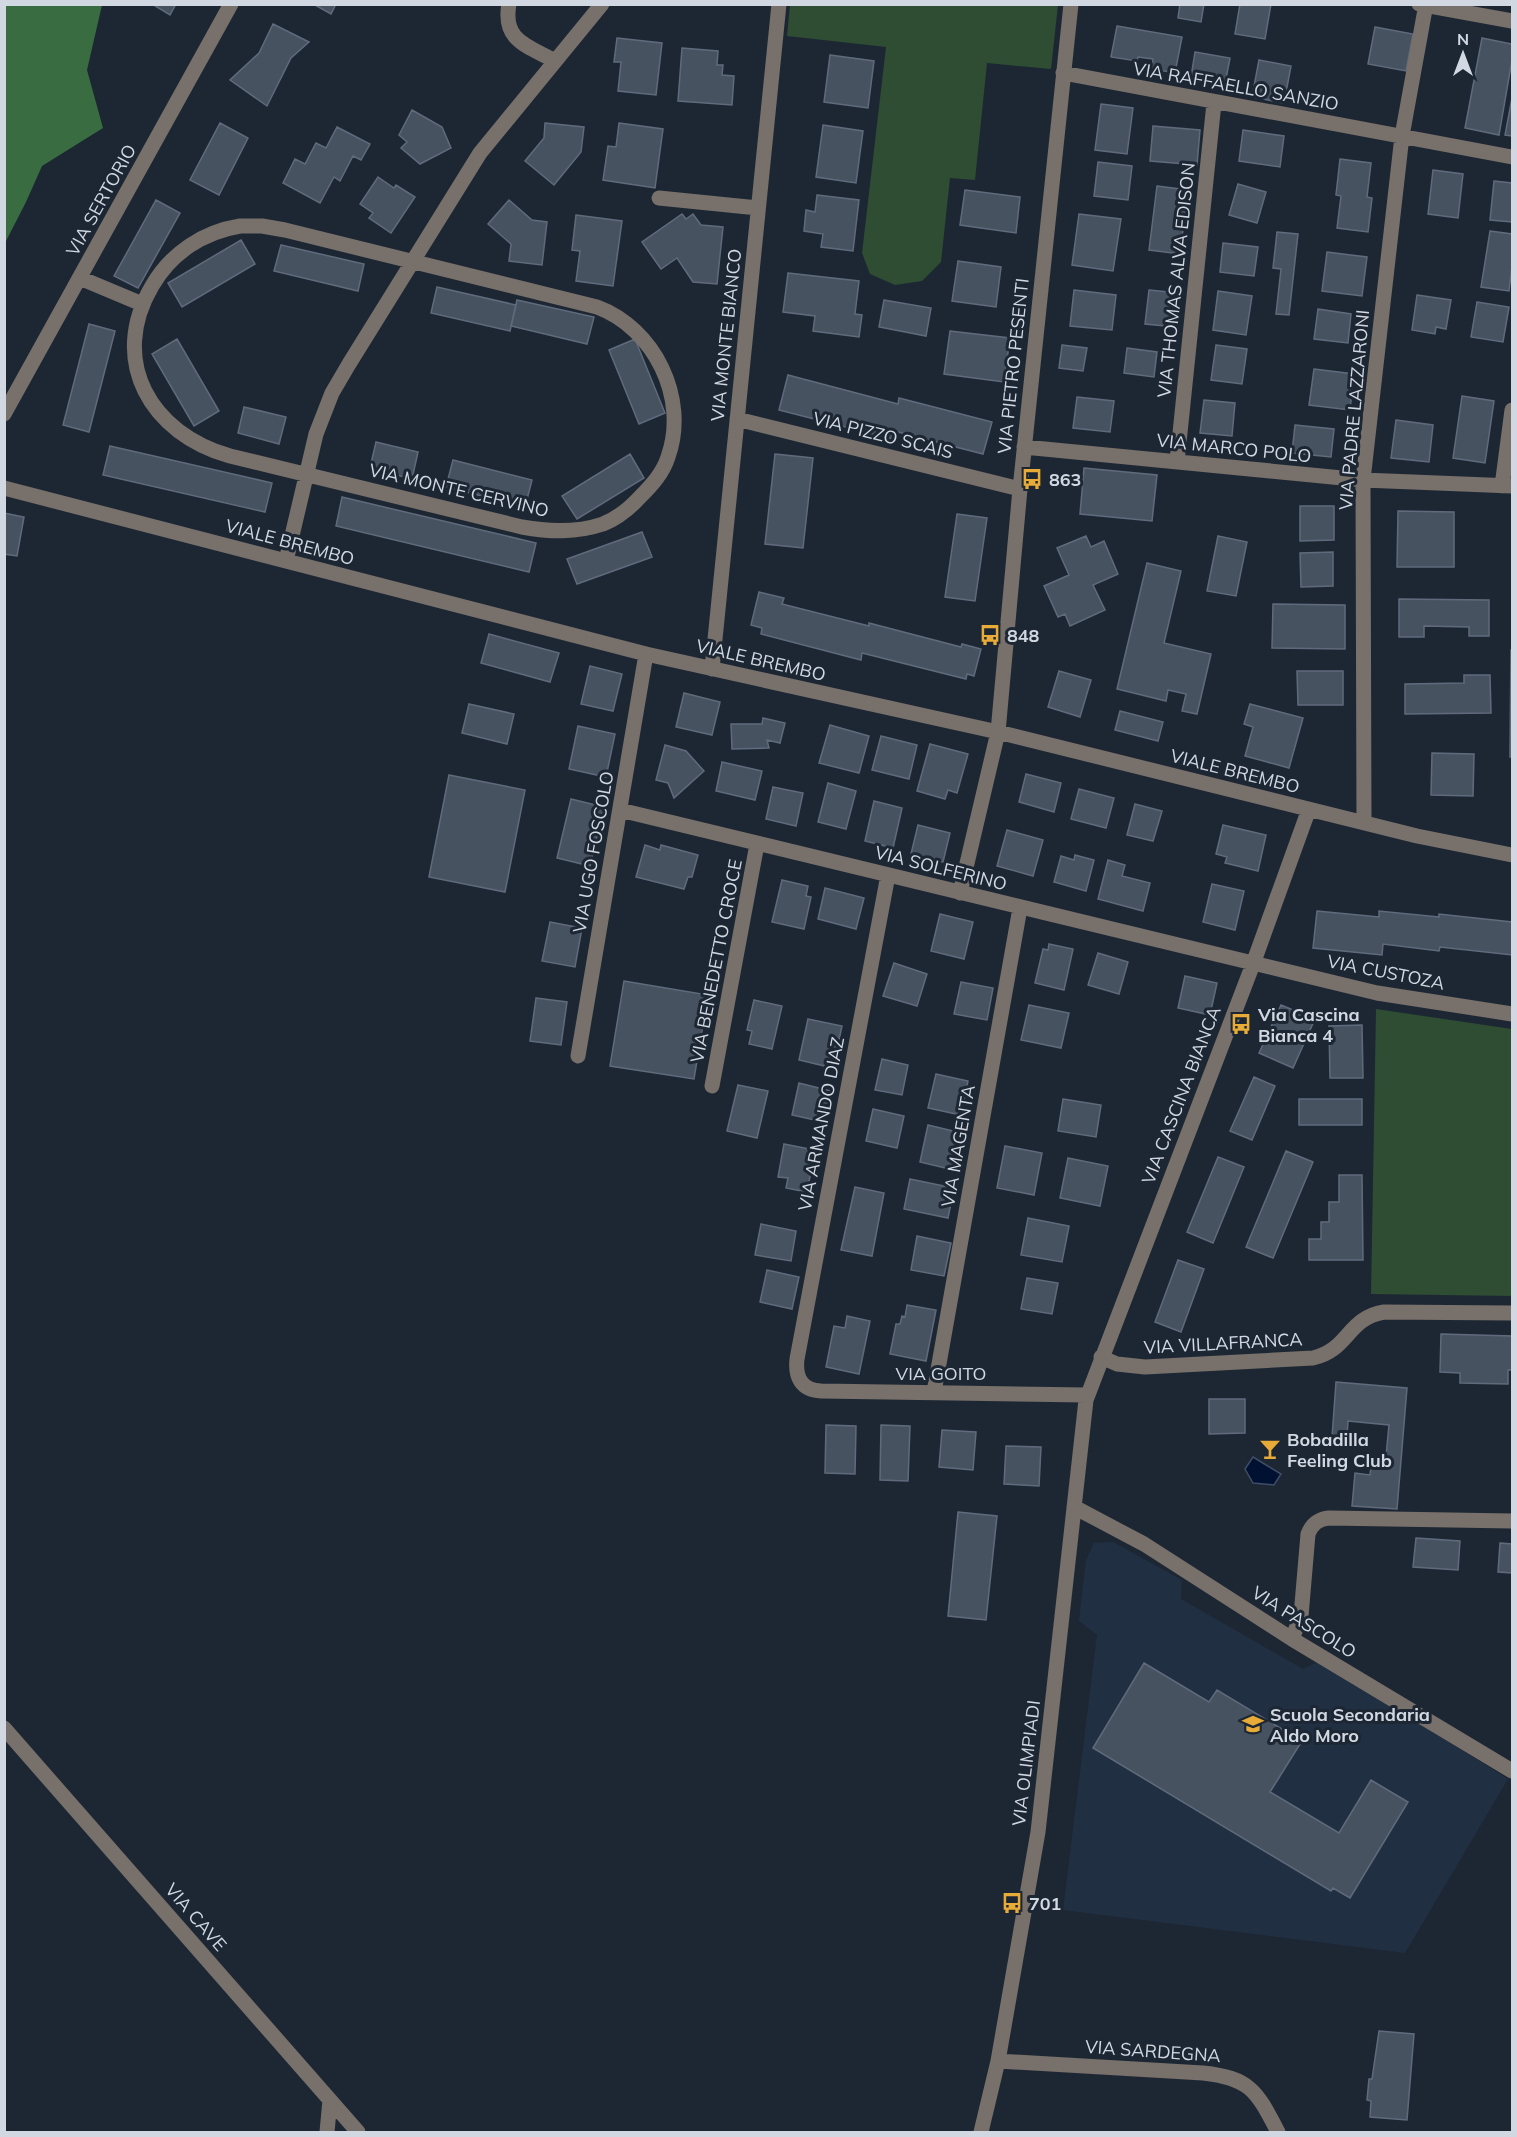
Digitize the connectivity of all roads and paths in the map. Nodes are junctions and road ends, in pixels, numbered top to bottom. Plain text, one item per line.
1 (231, 4) edge
2 (509, 4) edge
3 (602, 4) edge
4 (779, 4) edge
5 (1071, 4) edge
6 (1423, 5) edge
7 (1512, 21) edge
8 (555, 61) junction
9 (1064, 73) junction
10 (1214, 103) junction
11 (1402, 136) junction
12 (1512, 157) edge
13 (659, 198) dead end
14 (758, 208) junction
15 (413, 261) junction
16 (80, 278) junction
17 (142, 304) junction
18 (1512, 410) edge
19 (4, 414) edge
20 (737, 419) junction
21 (1024, 447) junction
22 (1177, 462) junction
23 (306, 475) junction
24 (1364, 480) junction
25 (1507, 486) edge
26 (4, 488) edge
27 (1020, 489) junction
28 (286, 561) junction
29 (646, 654) junction
30 (712, 669) junction
31 (998, 732) junction
32 (1309, 809) junction
33 (620, 810) junction
34 (1364, 823) junction
35 (757, 844) junction
36 (1512, 855) edge
37 (888, 875) junction
38 (960, 893) junction
39 (1020, 908) junction
40 (1252, 964) junction
41 (1512, 1014) edge
42 (578, 1056) dead end
43 (712, 1086) dead end
44 (1512, 1313) edge
45 (1101, 1357) junction
46 (799, 1380) joint
47 (934, 1392) junction
48 (1087, 1395) junction
49 (1074, 1507) junction
50 (1512, 1521) edge
51 (1292, 1639) junction
52 (4, 1728) edge
53 (1512, 1772) edge
54 (998, 2061) junction
55 (330, 2100) junction
56 (327, 2133) edge
57 (358, 2133) edge
58 (981, 2133) edge
59 (1278, 2133) edge

1 - 16 street, VIA SERTORIO
2 - 8 street
3 - 8 street
4 - 14 street, VIA MONTE BIANCO
5 - 9 street, VIA PIETRO PESENTI
6 - 7 street
6 - 11 street, VIA PADRE LAZZARONI
8 - 15 street
9 - 10 street, VIA RAFFAELLO SANZIO
9 - 21 street, VIA PIETRO PESENTI
10 - 11 street, VIA RAFFAELLO SANZIO
10 - 22 street, VIA THOMAS ALVA EDISON
11 - 12 street, VIA RAFFAELLO SANZIO
11 - 24 street, VIA PADRE LAZZARONI
13 - 14 street
14 - 20 street, VIA MONTE BIANCO
15 - 17 street, VIA MONTE CERVINO
15 - 23 street
15 - 23 street, VIA MONTE CERVINO
16 - 17 street
16 - 19 street, VIA SERTORIO
17 - 23 street, VIA MONTE CERVINO
18 - 25 street
20 - 27 street, VIA PIZZO SCAIS
20 - 30 street, VIA MONTE BIANCO
21 - 22 street, VIA MARCO POLO
21 - 27 street, VIA PIETRO PESENTI
22 - 24 street, VIA MARCO POLO
23 - 28 street
24 - 25 street, VIA MARCO POLO
24 - 34 street, VIA PADRE LAZZARONI
26 - 28 street, VIALE BREMBO
27 - 31 street, VIA PIETRO PESENTI
28 - 29 street, VIALE BREMBO
29 - 30 street, VIALE BREMBO
29 - 33 street, VIA UGO FOSCOLO
30 - 31 street, VIALE BREMBO
31 - 32 street, VIALE BREMBO
31 - 38 street, VIA PIETRO PESENTI
32 - 34 street, VIALE BREMBO
32 - 40 street, VIA CASCINA BIANCA
33 - 35 street, VIA SOLFERINO
33 - 42 street, VIA UGO FOSCOLO
34 - 36 street, VIALE BREMBO
35 - 37 street, VIA SOLFERINO
35 - 43 street, VIA BENEDETTO CROCE
37 - 38 street, VIA SOLFERINO
37 - 46 street, VIA ARMANDO DIAZ
38 - 39 street, VIA SOLFERINO
39 - 40 street, VIA SOLFERINO
39 - 47 street, VIA MAGENTA
40 - 41 street, VIA CUSTOZA
40 - 45 street, VIA CASCINA BIANCA
44 - 45 street, VIA VILLAFRANCA
45 - 48 street, VIA CASCINA BIANCA
46 - 47 street, VIA GOITO
47 - 48 street, VIA GOITO
48 - 49 street, VIA OLIMPIADI
49 - 51 street, VIA PASCOLO
49 - 54 street, VIA OLIMPIADI
50 - 51 street
51 - 53 street, VIA PASCOLO
52 - 55 street, VIA CAVE
54 - 58 street, VIA OLIMPIADI
54 - 59 street, VIA SARDEGNA
55 - 56 street
55 - 57 street, VIA CAVE

